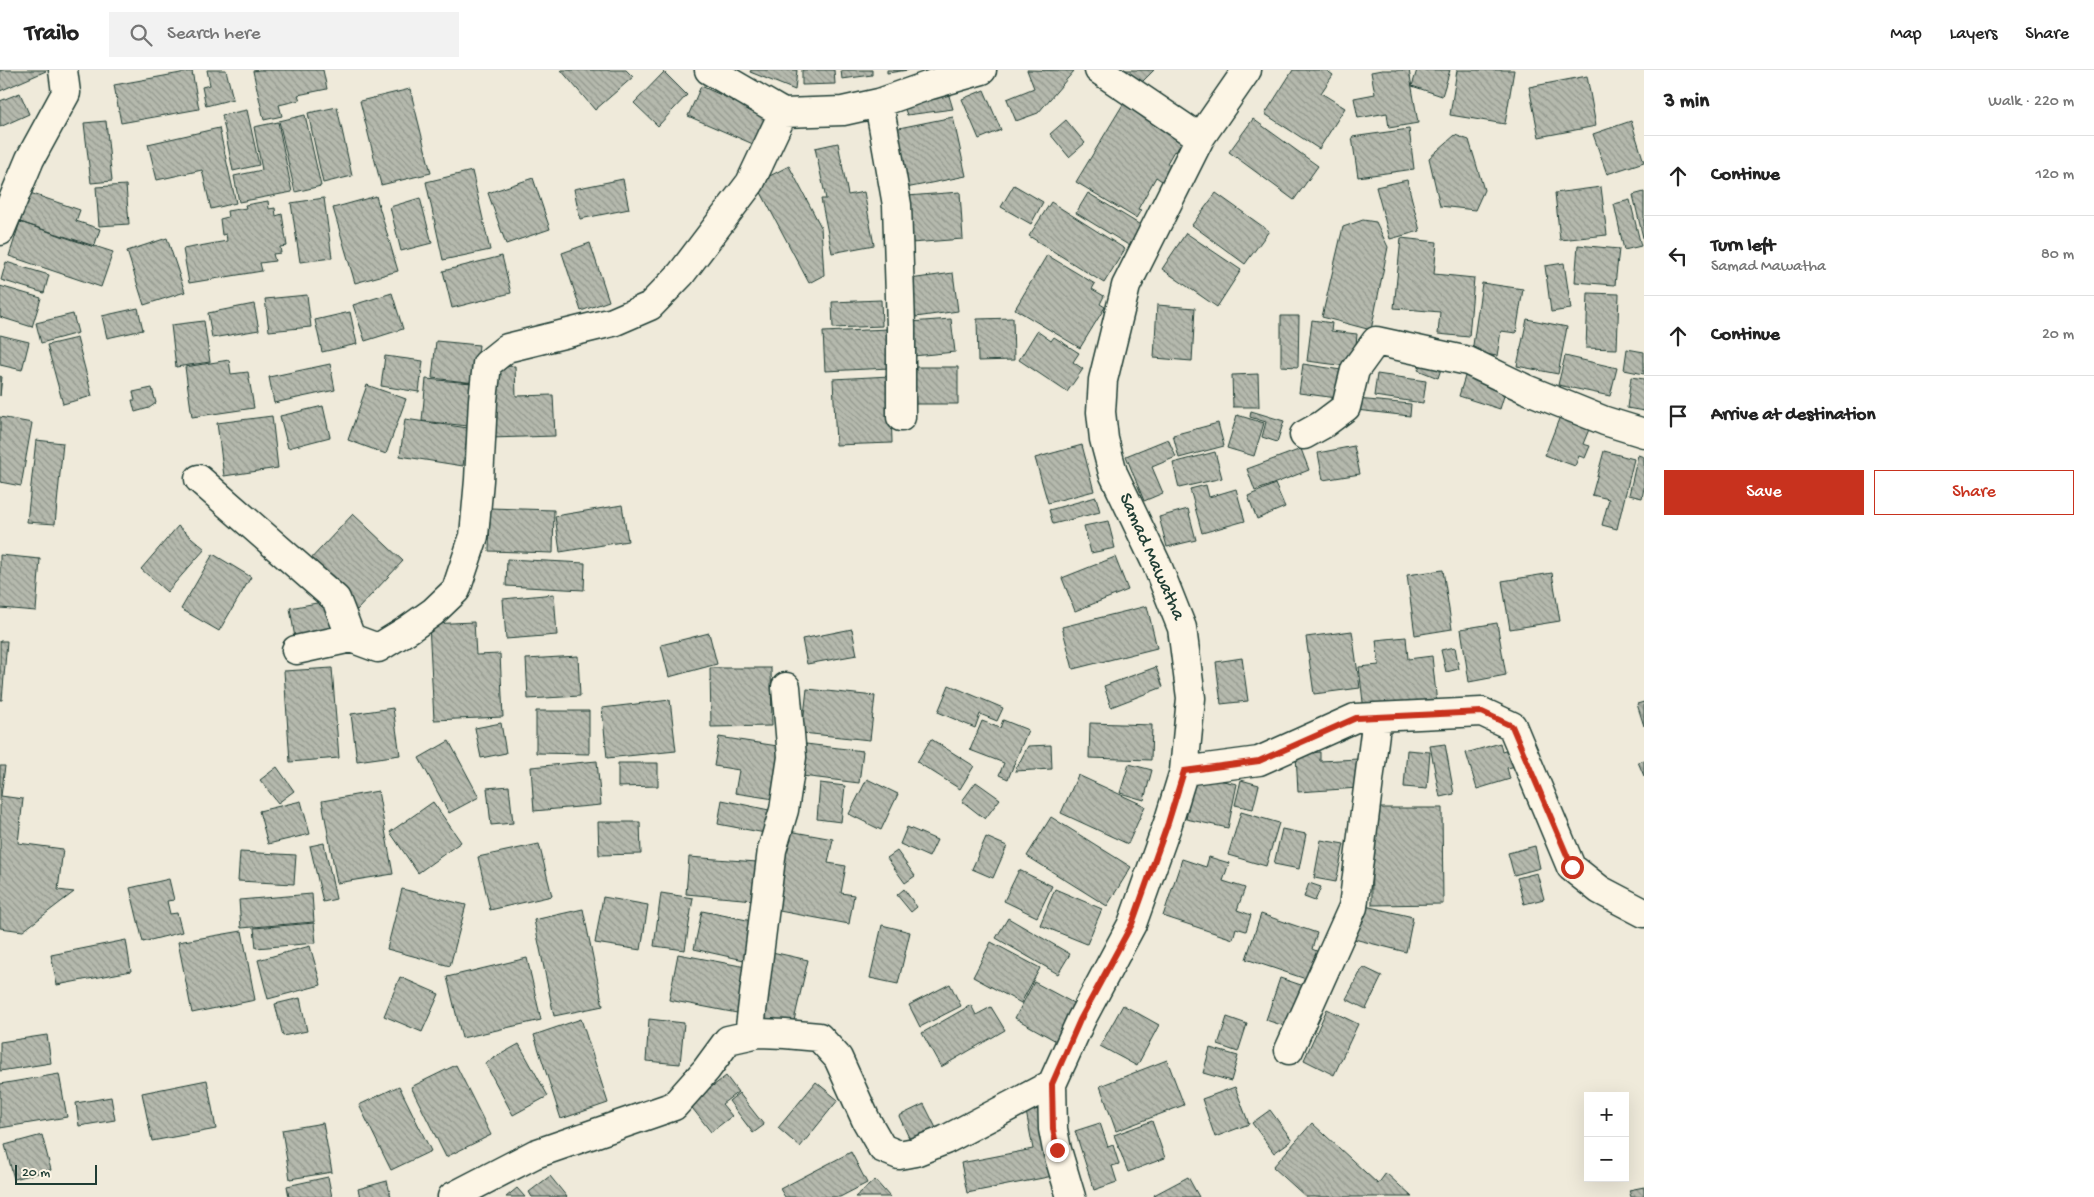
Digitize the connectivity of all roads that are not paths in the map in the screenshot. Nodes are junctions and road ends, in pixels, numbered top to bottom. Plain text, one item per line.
1 (63, 70) edge
2 (709, 70) edge
3 (982, 70) edge
4 (1099, 70) edge
5 (1247, 70) edge
6 (879, 104) junction
7 (783, 113) junction
8 (1200, 138) junction
9 (0, 231) edge
10 (901, 417) dead end
11 (1644, 433) edge
12 (1304, 435) dead end
13 (199, 478) dead end
14 (351, 638) junction
15 (296, 650) dead end
16 (786, 687) dead end
17 (1377, 717) junction
18 (1184, 771) junction
19 (1644, 913) edge
20 (749, 1035) junction
21 (1289, 1050) dead end
22 (1052, 1084) junction
23 (452, 1197) edge
24 (1071, 1197) edge

1 - 9 street
2 - 7 street
3 - 6 street
4 - 8 street
5 - 8 street, Samad Mawatha
6 - 7 street
6 - 10 street
7 - 14 street
8 - 18 street, Samad Mawatha
11 - 12 street
13 - 14 street
14 - 15 street
16 - 20 street
17 - 18 street
17 - 19 street
17 - 21 street
18 - 22 street, Samad Mawatha
20 - 22 street
20 - 23 street
22 - 24 street

